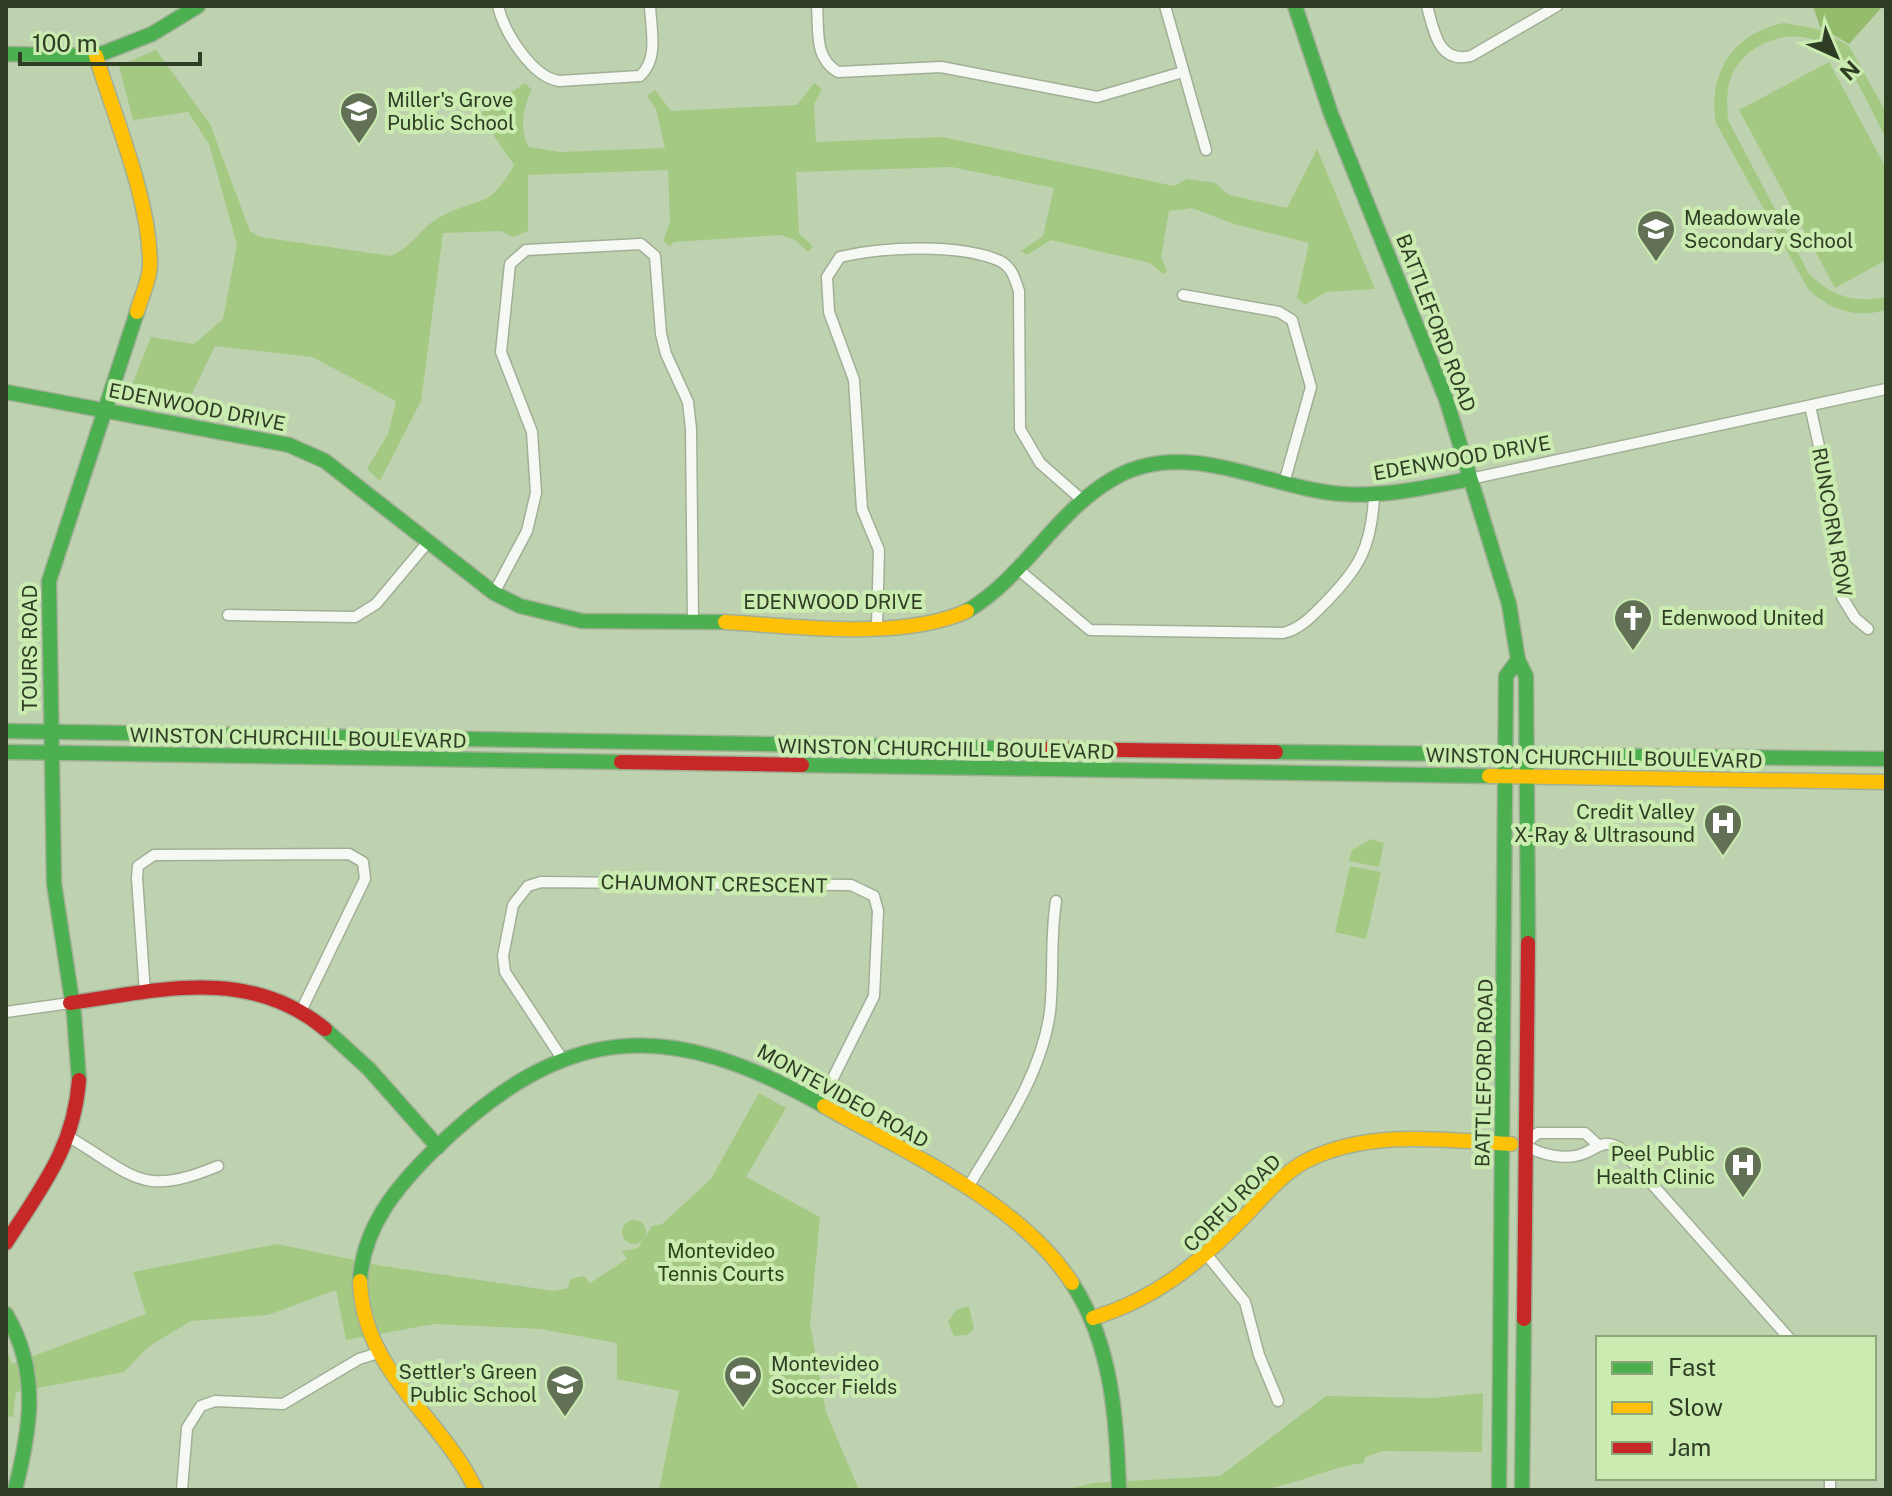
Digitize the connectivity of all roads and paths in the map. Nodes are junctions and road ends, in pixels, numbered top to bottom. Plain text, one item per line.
1 (198, 6) edge
2 (498, 6) edge
3 (650, 6) edge
4 (817, 6) edge
5 (1165, 6) edge
6 (1295, 6) edge
7 (1427, 6) edge
8 (1557, 6) edge
9 (6, 54) edge
10 (96, 56) junction
11 (1183, 72) junction
12 (1206, 150) dead end
13 (1183, 295) dead end
14 (1886, 389) edge
15 (6, 392) edge
16 (1810, 406) junction
17 (107, 411) junction
18 (1470, 479) junction
19 (1284, 483) junction
20 (1374, 495) junction
21 (1081, 499) junction
22 (428, 542) junction
23 (1019, 570) junction
24 (494, 593) junction
25 (228, 615) dead end
26 (693, 621) junction
27 (877, 625) junction
28 (1868, 629) dead end
29 (1518, 660) junction
30 (6, 731) edge
31 (50, 732) junction
32 (6, 752) edge
33 (51, 753) junction
34 (1507, 754) junction
35 (1528, 755) junction
36 (1886, 759) edge
37 (1507, 777) junction
38 (1528, 777) junction
39 (1886, 782) edge
40 (1056, 901) dead end
41 (145, 993) junction
42 (70, 1003) junction
43 (301, 1011) junction
44 (6, 1012) edge
45 (563, 1060) junction
46 (820, 1104) junction
47 (69, 1137) junction
48 (1503, 1143) junction
49 (1524, 1144) junction
50 (1597, 1144) junction
51 (438, 1147) junction
52 (218, 1166) dead end
53 (967, 1189) junction
54 (6, 1243) edge
55 (1207, 1255) junction
56 (6, 1314) edge
57 (1093, 1318) junction
58 (1787, 1336) edge
59 (375, 1354) junction
60 (1278, 1401) dead end
61 (15, 1490) edge
62 (182, 1490) edge
63 (476, 1490) edge
64 (1119, 1490) edge
65 (1499, 1490) edge
66 (1522, 1490) edge

1 - 10 street
2 - 3 street
4 - 11 street
5 - 11 street
6 - 18 street, BATTLEFORD ROAD
7 - 8 street
9 - 10 street
10 - 17 street, TOURS ROAD
11 - 12 street
13 - 19 street
14 - 16 street, EDENWOOD DRIVE
15 - 17 street, EDENWOOD DRIVE
16 - 18 street, EDENWOOD DRIVE
16 - 28 street, RUNCORN ROW
17 - 22 street, EDENWOOD DRIVE
17 - 31 street, TOURS ROAD
18 - 20 street, EDENWOOD DRIVE
18 - 29 street, BATTLEFORD ROAD
19 - 20 street, EDENWOOD DRIVE
19 - 21 street, EDENWOOD DRIVE
20 - 23 street
21 - 23 street, EDENWOOD DRIVE
21 - 27 street
22 - 24 street, EDENWOOD DRIVE
22 - 25 street
23 - 27 street, EDENWOOD DRIVE
24 - 26 street, EDENWOOD DRIVE
24 - 26 street
26 - 27 street, EDENWOOD DRIVE
29 - 34 street, BATTLEFORD ROAD
29 - 35 street, BATTLEFORD ROAD
30 - 31 street, WINSTON CHURCHILL BOULEVARD
31 - 33 street, TOURS ROAD
31 - 34 street, WINSTON CHURCHILL BOULEVARD
32 - 33 street, WINSTON CHURCHILL BOULEVARD
33 - 37 street, WINSTON CHURCHILL BOULEVARD
33 - 42 street, TOURS ROAD
34 - 35 street, WINSTON CHURCHILL BOULEVARD
34 - 37 street, BATTLEFORD ROAD
35 - 36 street, WINSTON CHURCHILL BOULEVARD
35 - 38 street, BATTLEFORD ROAD
37 - 38 street, WINSTON CHURCHILL BOULEVARD
37 - 48 street, BATTLEFORD ROAD
38 - 39 street, WINSTON CHURCHILL BOULEVARD
38 - 49 street, BATTLEFORD ROAD
40 - 53 street
41 - 42 street
41 - 43 street
41 - 43 street
42 - 44 street
42 - 47 street, TOURS ROAD
43 - 51 street
45 - 46 street, MONTEVIDEO ROAD
45 - 46 street, CHAUMONT CRESCENT
45 - 51 street, MONTEVIDEO ROAD
46 - 53 street, MONTEVIDEO ROAD
47 - 52 street
47 - 54 street, TOURS ROAD
48 - 49 street, CORFU ROAD
48 - 55 street, CORFU ROAD
48 - 65 street, BATTLEFORD ROAD
49 - 50 street
49 - 50 street
49 - 66 street, BATTLEFORD ROAD
50 - 58 street
51 - 59 street, MONTEVIDEO ROAD
53 - 57 street, MONTEVIDEO ROAD
55 - 57 street, CORFU ROAD
55 - 60 street
56 - 61 street
57 - 64 street, MONTEVIDEO ROAD
59 - 62 street
59 - 63 street, MONTEVIDEO ROAD

